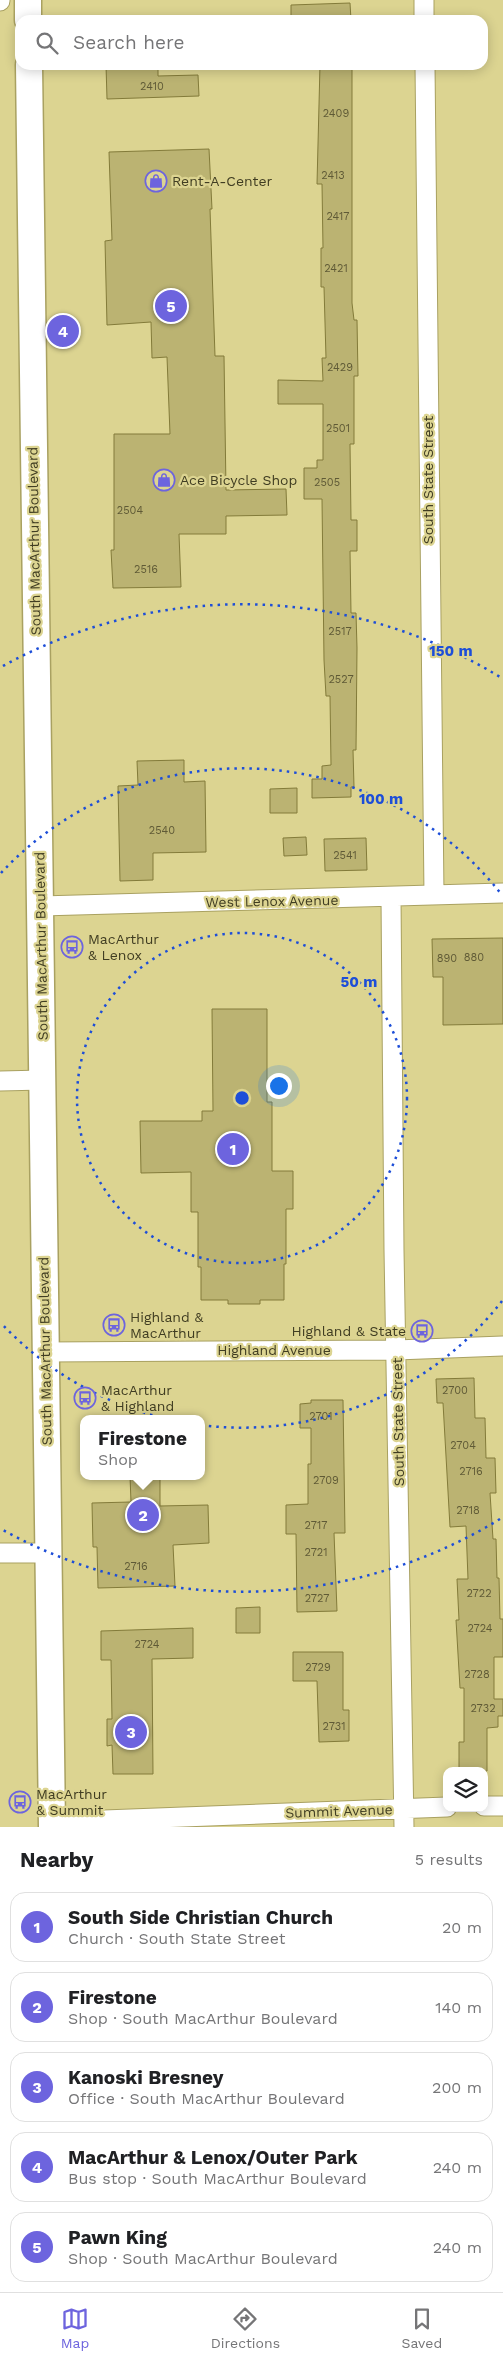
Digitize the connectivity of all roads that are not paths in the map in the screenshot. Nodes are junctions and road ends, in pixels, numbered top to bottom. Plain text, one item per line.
1 (28, 0) edge
2 (424, 0) edge
3 (28, 15) edge
4 (424, 15) edge
5 (29, 70) edge
6 (424, 70) edge
7 (503, 893) edge
8 (434, 896) junction
9 (391, 897) junction
10 (41, 906) junction
11 (43, 1080) junction
12 (0, 1082) edge
13 (503, 1346) edge
14 (396, 1350) junction
15 (45, 1352) junction
16 (0, 1553) edge
17 (49, 1553) junction
18 (488, 1806) edge
19 (503, 1806) edge
20 (443, 1808) edge
21 (404, 1818) edge
22 (52, 1824) edge

1 - 3 main road
2 - 4 street
5 - 10 main road, South MacArthur Boulevard
6 - 8 street, South State Street
7 - 8 street, West Lenox Avenue
8 - 9 street, West Lenox Avenue
9 - 10 street, West Lenox Avenue
9 - 14 street, South State Street
10 - 11 main road, South MacArthur Boulevard
11 - 12 street
11 - 15 main road, South MacArthur Boulevard
13 - 14 street, Highland Avenue
14 - 15 street, Highland Avenue
14 - 21 street, South State Street
15 - 17 main road, South MacArthur Boulevard
16 - 17 street
17 - 22 main road, South MacArthur Boulevard
18 - 19 street
20 - 21 street, Summit Avenue
21 - 22 street, Summit Avenue

